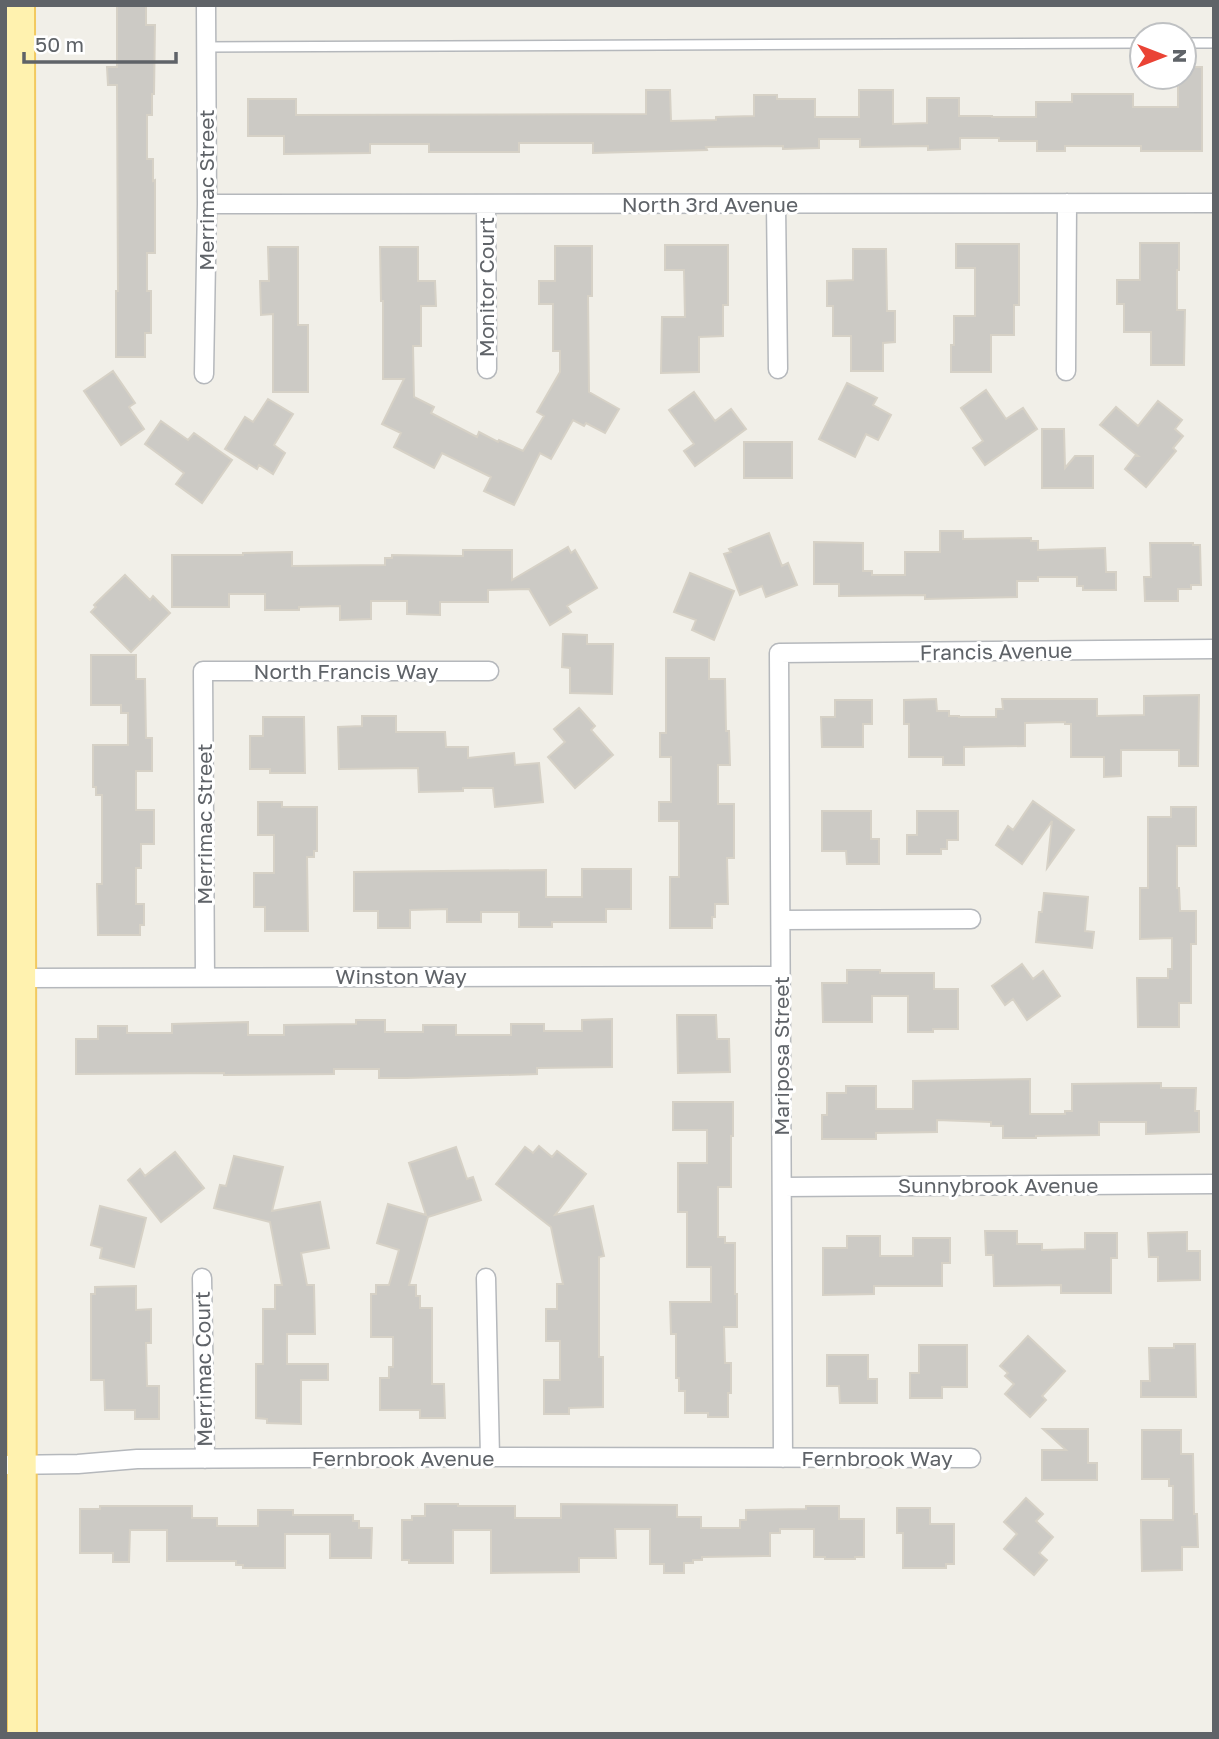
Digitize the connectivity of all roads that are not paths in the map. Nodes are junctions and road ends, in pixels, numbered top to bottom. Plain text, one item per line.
1 (20, 5) edge
2 (205, 5) edge
3 (1128, 43) edge
4 (206, 47) junction
5 (1067, 203) junction
6 (1214, 203) edge
7 (207, 204) junction
8 (486, 204) junction
9 (776, 204) junction
10 (487, 369) dead end
11 (778, 369) dead end
12 (1066, 371) dead end
13 (204, 374) dead end
14 (1214, 649) edge
15 (779, 653) joint
16 (203, 671) joint
17 (489, 671) dead end
18 (13, 774) edge
19 (971, 919) dead end
20 (781, 920) junction
21 (781, 975) junction
22 (205, 977) junction
23 (21, 978) junction
24 (1214, 1184) edge
25 (782, 1186) junction
26 (202, 1278) dead end
27 (486, 1278) dead end
28 (490, 1457) junction
29 (783, 1458) junction
30 (971, 1458) dead end
31 (205, 1459) junction
32 (14, 1465) edge
33 (22, 1734) edge

1 - 18 main road
2 - 4 street, Merrimac Street
3 - 4 lane
4 - 7 street, Merrimac Street
5 - 6 street, North 3rd Avenue
5 - 9 street, North 3rd Avenue
5 - 12 street
7 - 8 street, North 3rd Avenue
7 - 13 street, Merrimac Street
8 - 9 street, North 3rd Avenue
8 - 10 street, Monitor Court
9 - 11 street
14 - 15 street, Francis Avenue
15 - 20 street, Mariposa Street
16 - 17 street, North Francis Way
16 - 22 street, Merrimac Street
18 - 23 main road
19 - 20 street
20 - 21 street, Mariposa Street
21 - 22 street, Winston Way
21 - 25 street, Mariposa Street
22 - 23 street, Winston Way
23 - 32 main road
24 - 25 street, Sunnybrook Avenue
25 - 29 street, Mariposa Street
26 - 31 street, Merrimac Court
27 - 28 street
28 - 29 street, Fernbrook Avenue
28 - 31 street, Fernbrook Avenue
29 - 30 street, Fernbrook Way
31 - 32 street, Fernbrook Avenue
32 - 33 main road

